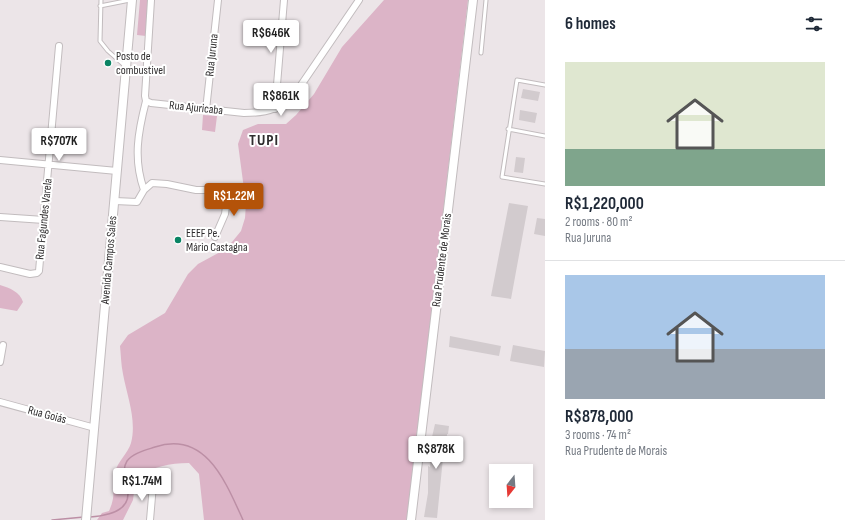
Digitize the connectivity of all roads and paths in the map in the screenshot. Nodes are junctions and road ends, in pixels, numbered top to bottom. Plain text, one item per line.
1 (101, 0) edge
2 (132, 0) edge
3 (151, 0) edge
4 (218, 0) edge
5 (284, 0) edge
6 (359, 0) edge
7 (473, 0) edge
8 (486, 0) edge
9 (100, 6) junction
10 (59, 46) dead end
11 (481, 53) dead end
12 (126, 67) junction
13 (545, 85) edge
14 (146, 101) junction
15 (275, 109) junction
16 (206, 110) junction
17 (508, 129) junction
18 (545, 136) edge
19 (0, 160) edge
20 (50, 165) junction
21 (117, 171) junction
22 (545, 184) edge
23 (144, 190) junction
24 (115, 201) junction
25 (0, 217) edge
26 (44, 220) junction
27 (215, 237) dead end
28 (0, 267) edge
29 (3, 345) dead end
30 (0, 362) edge
31 (0, 402) edge
32 (95, 428) junction
33 (153, 485) dead end
34 (86, 520) edge
35 (150, 520) edge
36 (411, 520) edge

1 - 9 lane
2 - 9 lane
2 - 12 street, Avenida Campos Sales
3 - 14 street
4 - 16 street, Rua Juruna
5 - 15 street
6 - 15 street, Rua Ajuricaba
7 - 36 street, Rua Prudente de Morais
8 - 11 lane
9 - 12 lane
10 - 20 street, Rua Fagundes Varela
12 - 21 street, Avenida Campos Sales
13 - 17 lane
14 - 16 street, Rua Ajuricaba
14 - 23 street
15 - 16 street, Rua Ajuricaba
17 - 18 lane
17 - 22 lane
19 - 20 street
20 - 21 street
20 - 26 street, Rua Fagundes Varela
21 - 24 street, Avenida Campos Sales
23 - 24 street
23 - 27 street
24 - 32 street, Avenida Campos Sales
25 - 26 street
26 - 28 street, Rua Fagundes Varela
29 - 30 street
31 - 32 street, Rua Goiás
32 - 34 street, Avenida Campos Sales
33 - 35 street

